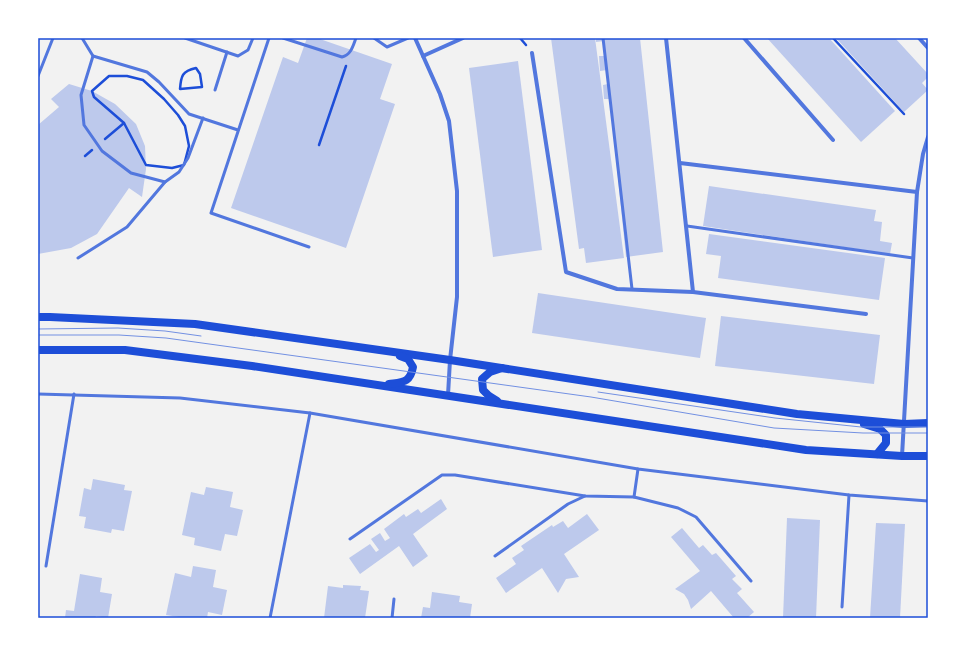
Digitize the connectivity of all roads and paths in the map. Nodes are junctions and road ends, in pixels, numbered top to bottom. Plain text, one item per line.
1 (53, 38) edge
2 (82, 38) edge
3 (185, 38) edge
4 (253, 38) edge
5 (269, 38) edge
6 (283, 38) edge
7 (356, 38) edge
8 (374, 38) edge
9 (408, 38) edge
10 (415, 38) edge
11 (464, 38) edge
12 (603, 38) edge
13 (666, 38) edge
14 (744, 38) edge
15 (833, 38) edge
16 (919, 38) edge
17 (928, 48) edge
18 (227, 52) junction
19 (350, 52) junction
20 (532, 53) dead end
21 (93, 56) junction
22 (423, 56) junction
23 (38, 76) edge
24 (180, 89) joint
25 (215, 90) dead end
26 (904, 114) dead end
27 (203, 118) junction
28 (238, 130) junction
29 (928, 137) edge
30 (833, 140) dead end
31 (319, 145) dead end
32 (680, 163) junction
33 (184, 165) junction
34 (165, 182) junction
35 (917, 192) junction
36 (687, 226) junction
37 (309, 247) dead end
38 (78, 258) dead end
39 (913, 258) junction
40 (632, 289) junction
41 (693, 292) junction
42 (866, 314) dead end
43 (38, 317) edge
44 (38, 350) edge
45 (386, 351) junction
46 (450, 360) junction
47 (504, 368) junction
48 (378, 386) junction
49 (38, 394) edge
50 (74, 394) junction
51 (448, 395) junction
52 (500, 403) junction
53 (310, 413) junction
54 (852, 420) junction
55 (928, 423) edge
56 (904, 424) junction
57 (877, 454) junction
58 (902, 456) junction
59 (928, 456) edge
60 (638, 469) junction
61 (849, 495) junction
62 (585, 496) junction
63 (634, 497) junction
64 (928, 501) edge
65 (350, 539) dead end
66 (495, 556) dead end
67 (46, 566) dead end
68 (751, 581) dead end
69 (394, 599) dead end
70 (842, 607) dead end
71 (270, 618) edge
72 (392, 618) edge

1 - 23 lane
2 - 21 lane
3 - 18 lane
4 - 18 lane
5 - 28 lane
6 - 19 lane
7 - 19 lane
8 - 9 lane
10 - 22 street
11 - 22 street
12 - 40 lane
13 - 32 street
14 - 30 street
15 - 26 path
16 - 17 street
18 - 25 lane
19 - 31 path
20 - 40 street
21 - 27 lane
21 - 34 lane
22 - 46 street
24 - 24 path
27 - 28 lane
27 - 33 lane
28 - 37 lane
29 - 35 street
32 - 35 street
32 - 36 street
33 - 33 path
33 - 34 lane
34 - 38 lane
35 - 39 street
36 - 39 lane
36 - 41 street
39 - 56 street
40 - 41 street
41 - 42 street
43 - 45 main road
44 - 48 main road
45 - 46 main road
45 - 48 main road
46 - 47 main road
46 - 51 street
47 - 52 main road
47 - 54 main road
48 - 51 main road
49 - 50 lane
50 - 53 lane
50 - 67 lane
51 - 52 main road
52 - 57 main road
53 - 60 lane
53 - 71 lane
54 - 56 main road
54 - 57 main road
55 - 56 main road
56 - 58 street
57 - 58 main road
58 - 59 main road
60 - 61 lane
60 - 63 lane
61 - 64 lane
61 - 70 lane
62 - 63 lane
62 - 65 lane
62 - 66 lane
63 - 68 lane
69 - 72 lane

